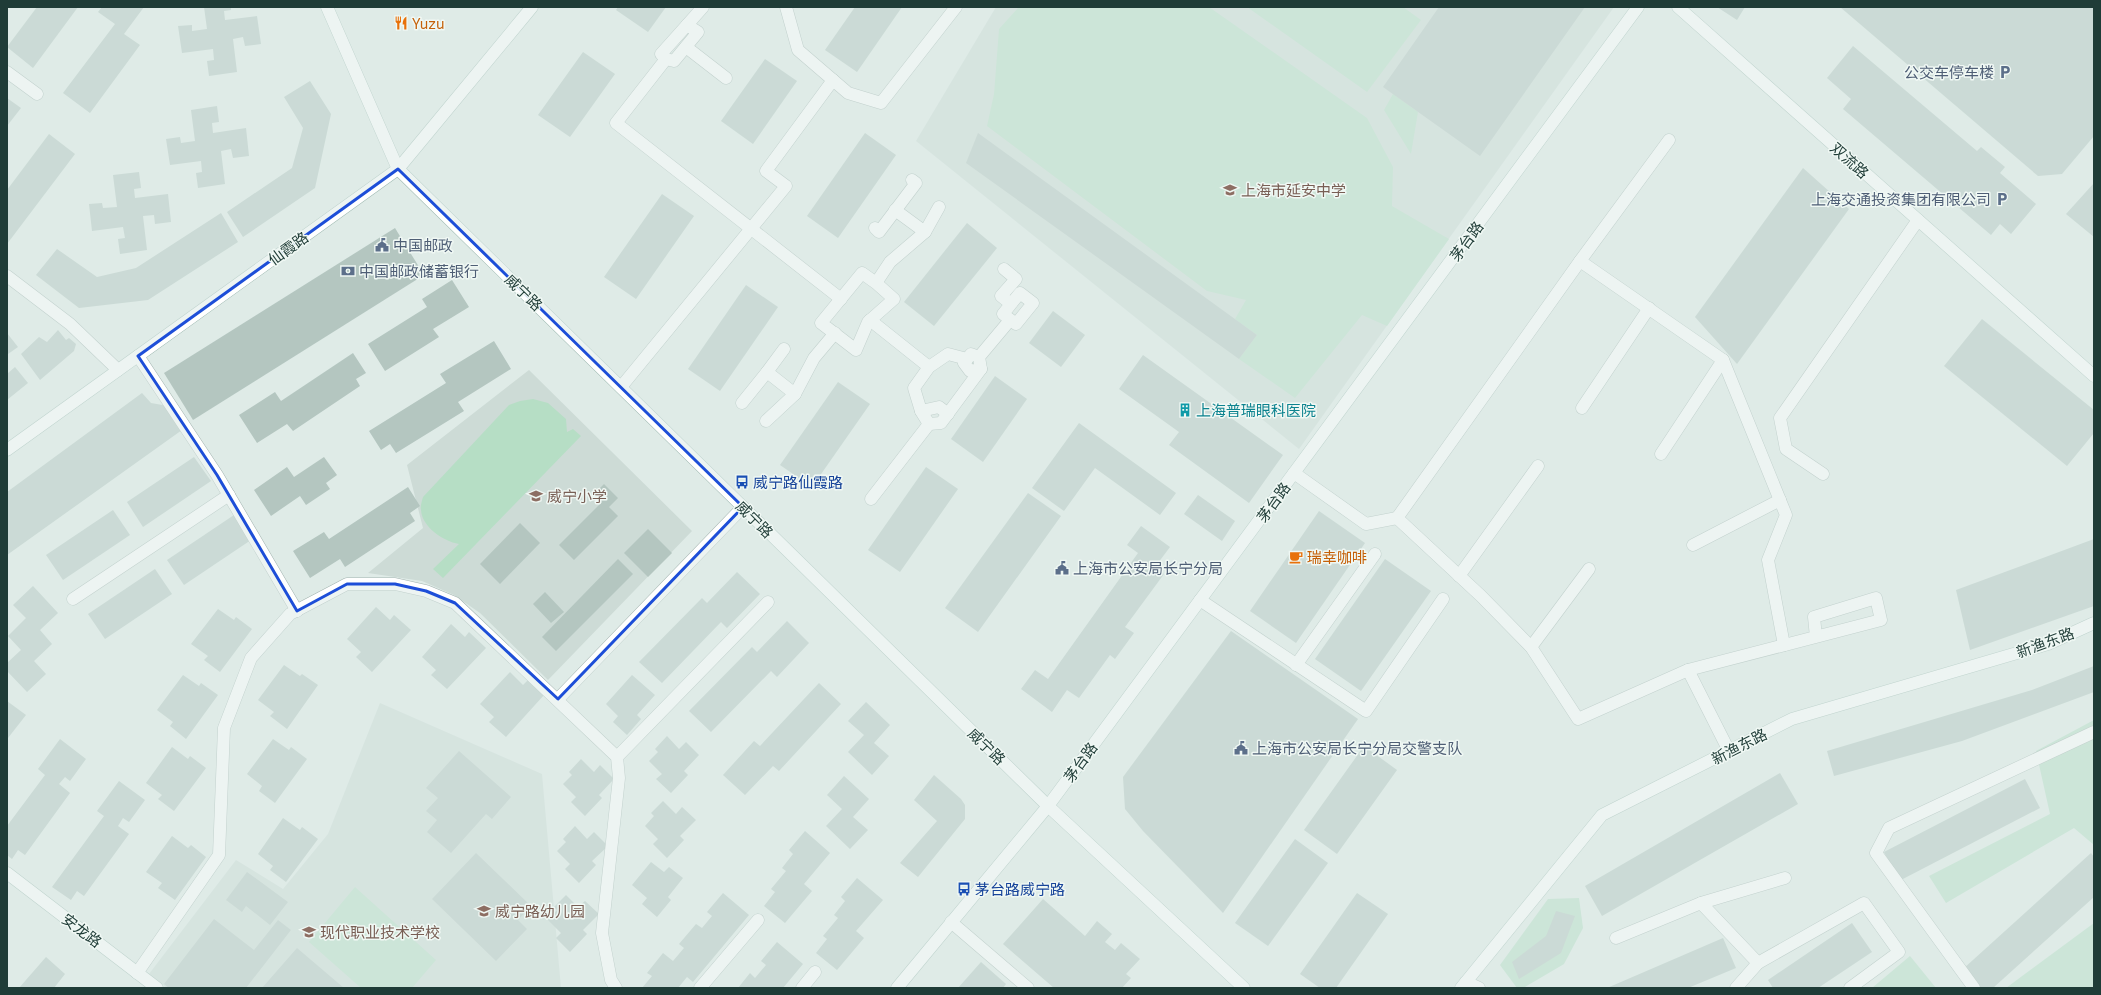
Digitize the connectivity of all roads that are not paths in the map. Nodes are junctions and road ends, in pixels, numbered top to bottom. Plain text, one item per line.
1 (327, 7) edge
2 (532, 7) edge
3 (703, 7) edge
4 (786, 7) edge
5 (956, 7) edge
6 (1638, 7) edge
7 (1678, 7) edge
8 (687, 25) junction
9 (686, 47) junction
10 (666, 59) junction
11 (7, 72) edge
12 (726, 78) dead end
13 (833, 80) junction
14 (37, 94) dead end
15 (1669, 140) dead end
16 (398, 169) junction
17 (912, 180) dead end
18 (939, 207) dead end
19 (896, 210) junction
20 (1918, 220) junction
21 (751, 228) junction
22 (875, 228) dead end
23 (925, 232) junction
24 (1580, 260) junction
25 (1004, 269) dead end
26 (7, 276) edge
27 (876, 283) junction
28 (841, 299) junction
29 (1011, 304) junction
30 (1649, 308) junction
31 (870, 320) junction
32 (1010, 320) junction
33 (835, 333) junction
34 (784, 349) dead end
35 (138, 356) junction
36 (1723, 360) junction
37 (980, 363) junction
38 (929, 367) junction
39 (118, 370) junction
40 (767, 372) junction
41 (2094, 376) edge
42 (621, 387) junction
43 (795, 394) junction
44 (742, 403) dead end
45 (1582, 408) dead end
46 (921, 411) junction
47 (948, 414) junction
48 (766, 421) dead end
49 (929, 424) junction
50 (7, 450) edge
51 (1661, 454) dead end
52 (1538, 466) dead end
53 (1294, 473) junction
54 (1823, 474) dead end
55 (229, 495) junction
56 (871, 499) dead end
57 (1780, 500) junction
58 (743, 507) junction
59 (1397, 518) junction
60 (1693, 545) dead end
61 (1375, 554) dead end
62 (1589, 569) dead end
63 (1460, 576) junction
64 (73, 599) dead end
65 (1443, 599) dead end
66 (1200, 600) junction
67 (768, 602) dead end
68 (297, 611) junction
69 (2094, 623) edge
70 (1816, 637) junction
71 (1784, 645) junction
72 (1531, 647) junction
73 (1296, 664) junction
74 (1688, 670) junction
75 (558, 699) junction
76 (2094, 732) edge
77 (1729, 751) junction
78 (617, 757) junction
79 (1048, 806) junction
80 (7, 873) edge
81 (1785, 878) dead end
82 (1701, 903) junction
83 (758, 920) dead end
84 (951, 922) junction
85 (1616, 938) dead end
86 (1758, 963) junction
87 (137, 972) junction
88 (816, 972) dead end
89 (1463, 985) edge
90 (157, 988) edge
91 (616, 988) edge
92 (700, 988) edge
93 (802, 988) edge
94 (897, 988) edge
95 (1026, 988) edge
96 (1244, 988) edge
97 (1479, 988) edge
98 (1736, 988) edge
99 (1850, 988) edge
100 (1974, 988) edge

1 - 16 street, 威宁路
2 - 16 street, 仙霞路
3 - 8 street
4 - 13 street
5 - 13 street
6 - 53 street, 茅台路
7 - 20 street, 双流路
8 - 9 street
8 - 10 street
9 - 10 street
9 - 12 street
10 - 21 street
11 - 14 street
13 - 21 street
15 - 24 street
16 - 35 street, 仙霞路
16 - 42 street, 威宁路
17 - 19 street
18 - 23 street
19 - 22 street
19 - 23 street
20 - 41 street, 双流路
20 - 54 street
21 - 28 street
21 - 42 street
23 - 27 street
24 - 30 street
24 - 59 street
25 - 29 street
26 - 39 street
27 - 28 street
27 - 31 street
28 - 33 street
29 - 32 street
29 - 32 street
30 - 36 street
30 - 45 street
31 - 33 street
31 - 38 street
32 - 37 street
33 - 43 street
34 - 40 street
35 - 39 street, 仙霞路
35 - 55 street
36 - 51 street
36 - 57 street
37 - 38 street
37 - 47 street
38 - 46 street
39 - 50 street, 仙霞路
40 - 43 street
40 - 44 street
42 - 58 street, 威宁路
43 - 48 street
46 - 47 street
46 - 49 street
47 - 49 street
49 - 56 street
52 - 63 street
53 - 59 street
53 - 66 street, 茅台路
55 - 64 street
55 - 68 street
57 - 60 street
57 - 71 street
58 - 75 street
58 - 79 street, 威宁路
59 - 63 street
61 - 73 street
62 - 72 street
63 - 72 street
65 - 73 street
66 - 73 street
66 - 79 street, 茅台路
67 - 78 street
68 - 75 street
68 - 87 street
69 - 77 street, 新渔东路
70 - 70 street
70 - 71 street
71 - 74 street
72 - 74 street
74 - 77 street
75 - 78 street
76 - 100 street
77 - 89 street, 新渔东路
78 - 91 street
79 - 84 street, 茅台路
79 - 96 street, 威宁路
80 - 87 street, 安龙路
81 - 82 street
82 - 85 street
82 - 86 street
83 - 92 street
84 - 94 street, 茅台路
84 - 95 street
86 - 98 street
86 - 99 street
87 - 90 street, 安龙路
88 - 93 street
89 - 97 street

